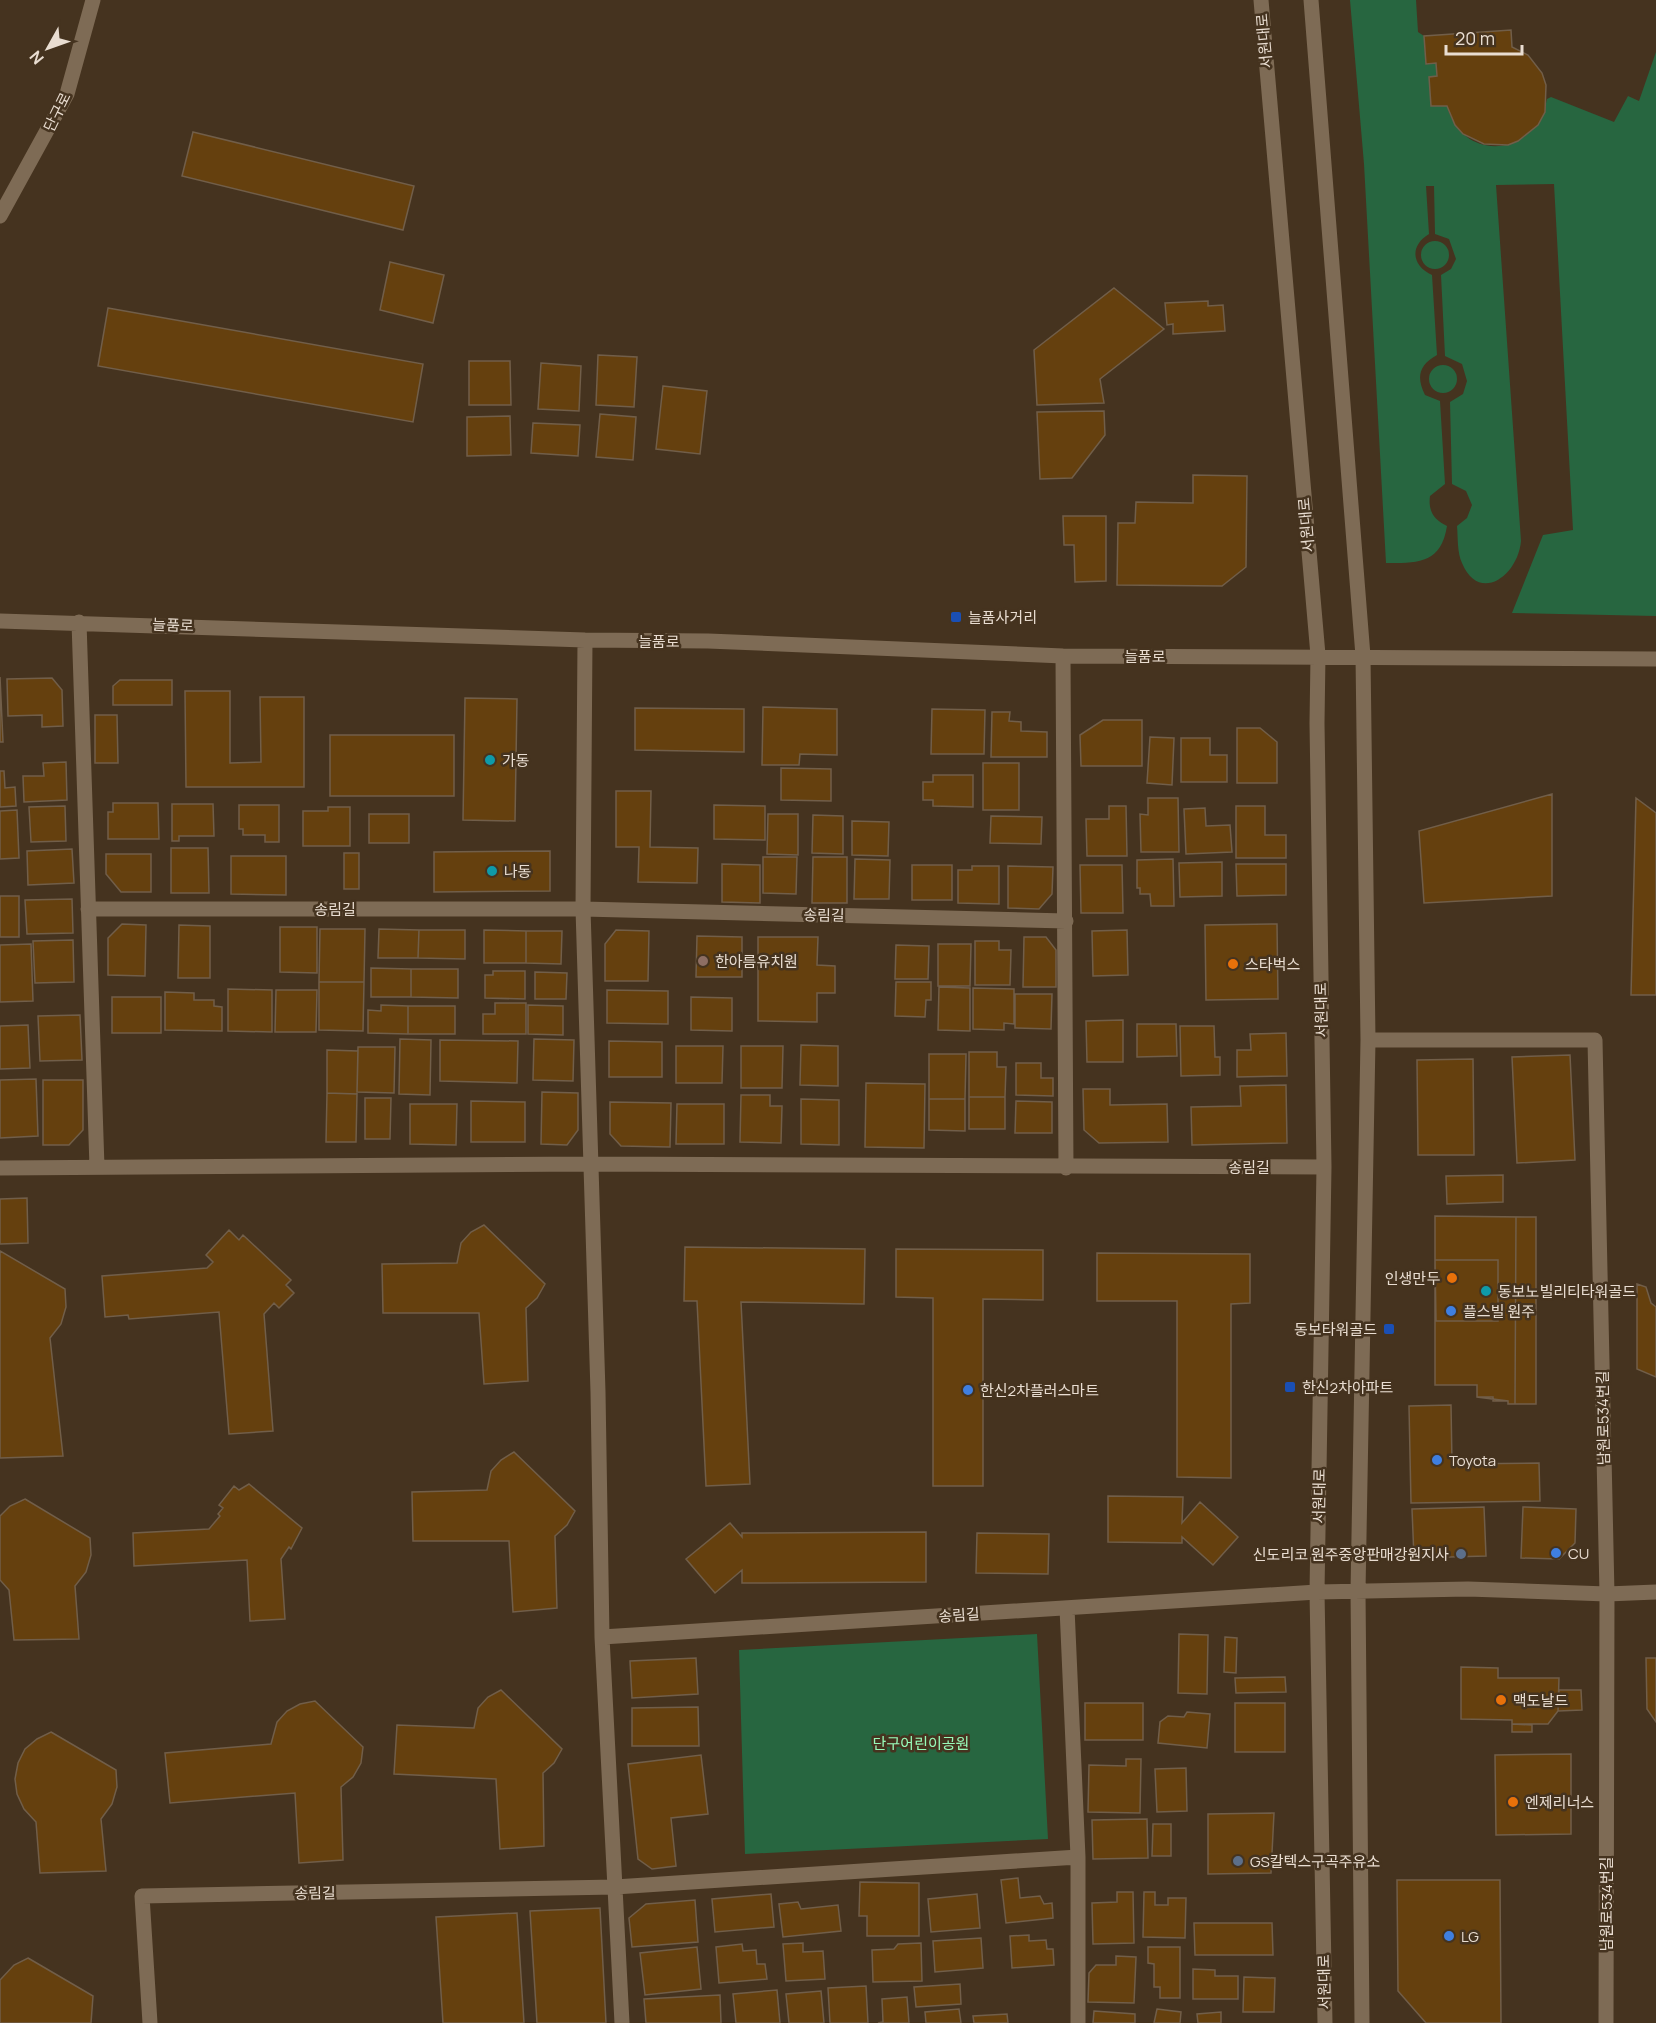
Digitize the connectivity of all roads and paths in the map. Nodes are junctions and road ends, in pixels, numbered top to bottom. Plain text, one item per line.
1 (93, 0) edge
2 (1261, 0) edge
3 (1311, 0) edge
4 (0, 216) edge
5 (0, 621) edge
6 (79, 622) junction
7 (585, 640) junction
8 (1063, 656) junction
9 (1318, 656) junction
10 (1363, 656) junction
11 (1656, 659) edge
12 (88, 909) junction
13 (583, 909) junction
14 (1066, 921) junction
15 (1368, 1040) junction
16 (591, 1164) junction
17 (96, 1167) junction
18 (1324, 1167) junction
19 (0, 1168) edge
20 (1065, 1168) junction
21 (1359, 1591) junction
22 (1317, 1592) junction
23 (1656, 1592) edge
24 (1607, 1594) junction
25 (1067, 1608) junction
26 (602, 1637) junction
27 (1078, 1857) junction
28 (615, 1887) junction
29 (150, 2023) edge
30 (622, 2023) edge
31 (1078, 2023) edge
32 (1325, 2023) edge
33 (1362, 2023) edge
34 (1605, 2023) edge

1 - 4 street, 단구로
2 - 9 street, 서원대로
3 - 10 street
5 - 6 street, 늘품로
6 - 7 street, 늘품로
6 - 12 street
7 - 8 street, 늘품로
7 - 13 street
8 - 9 street, 늘품로
8 - 14 street
9 - 10 street, 늘품로
9 - 18 street, 서원대로
10 - 11 street
10 - 15 street
12 - 13 street, 송림길
12 - 17 street
13 - 14 street, 송림길
13 - 16 street
14 - 20 street
15 - 21 street
15 - 24 street, 남원로534번길
16 - 17 street, 송림길
16 - 20 street, 송림길
16 - 26 street
17 - 19 street, 송림길
18 - 20 street, 송림길
18 - 22 street, 서원대로
21 - 22 street, 송림길
21 - 24 street, 송림길
21 - 33 street
22 - 25 street, 송림길
22 - 32 street, 서원대로
23 - 24 street, 송림길
24 - 34 street, 남원로534번길
25 - 26 street, 송림길
25 - 27 street
26 - 28 street
27 - 28 street, 송림길
27 - 31 street
28 - 29 street, 송림길
28 - 30 street

